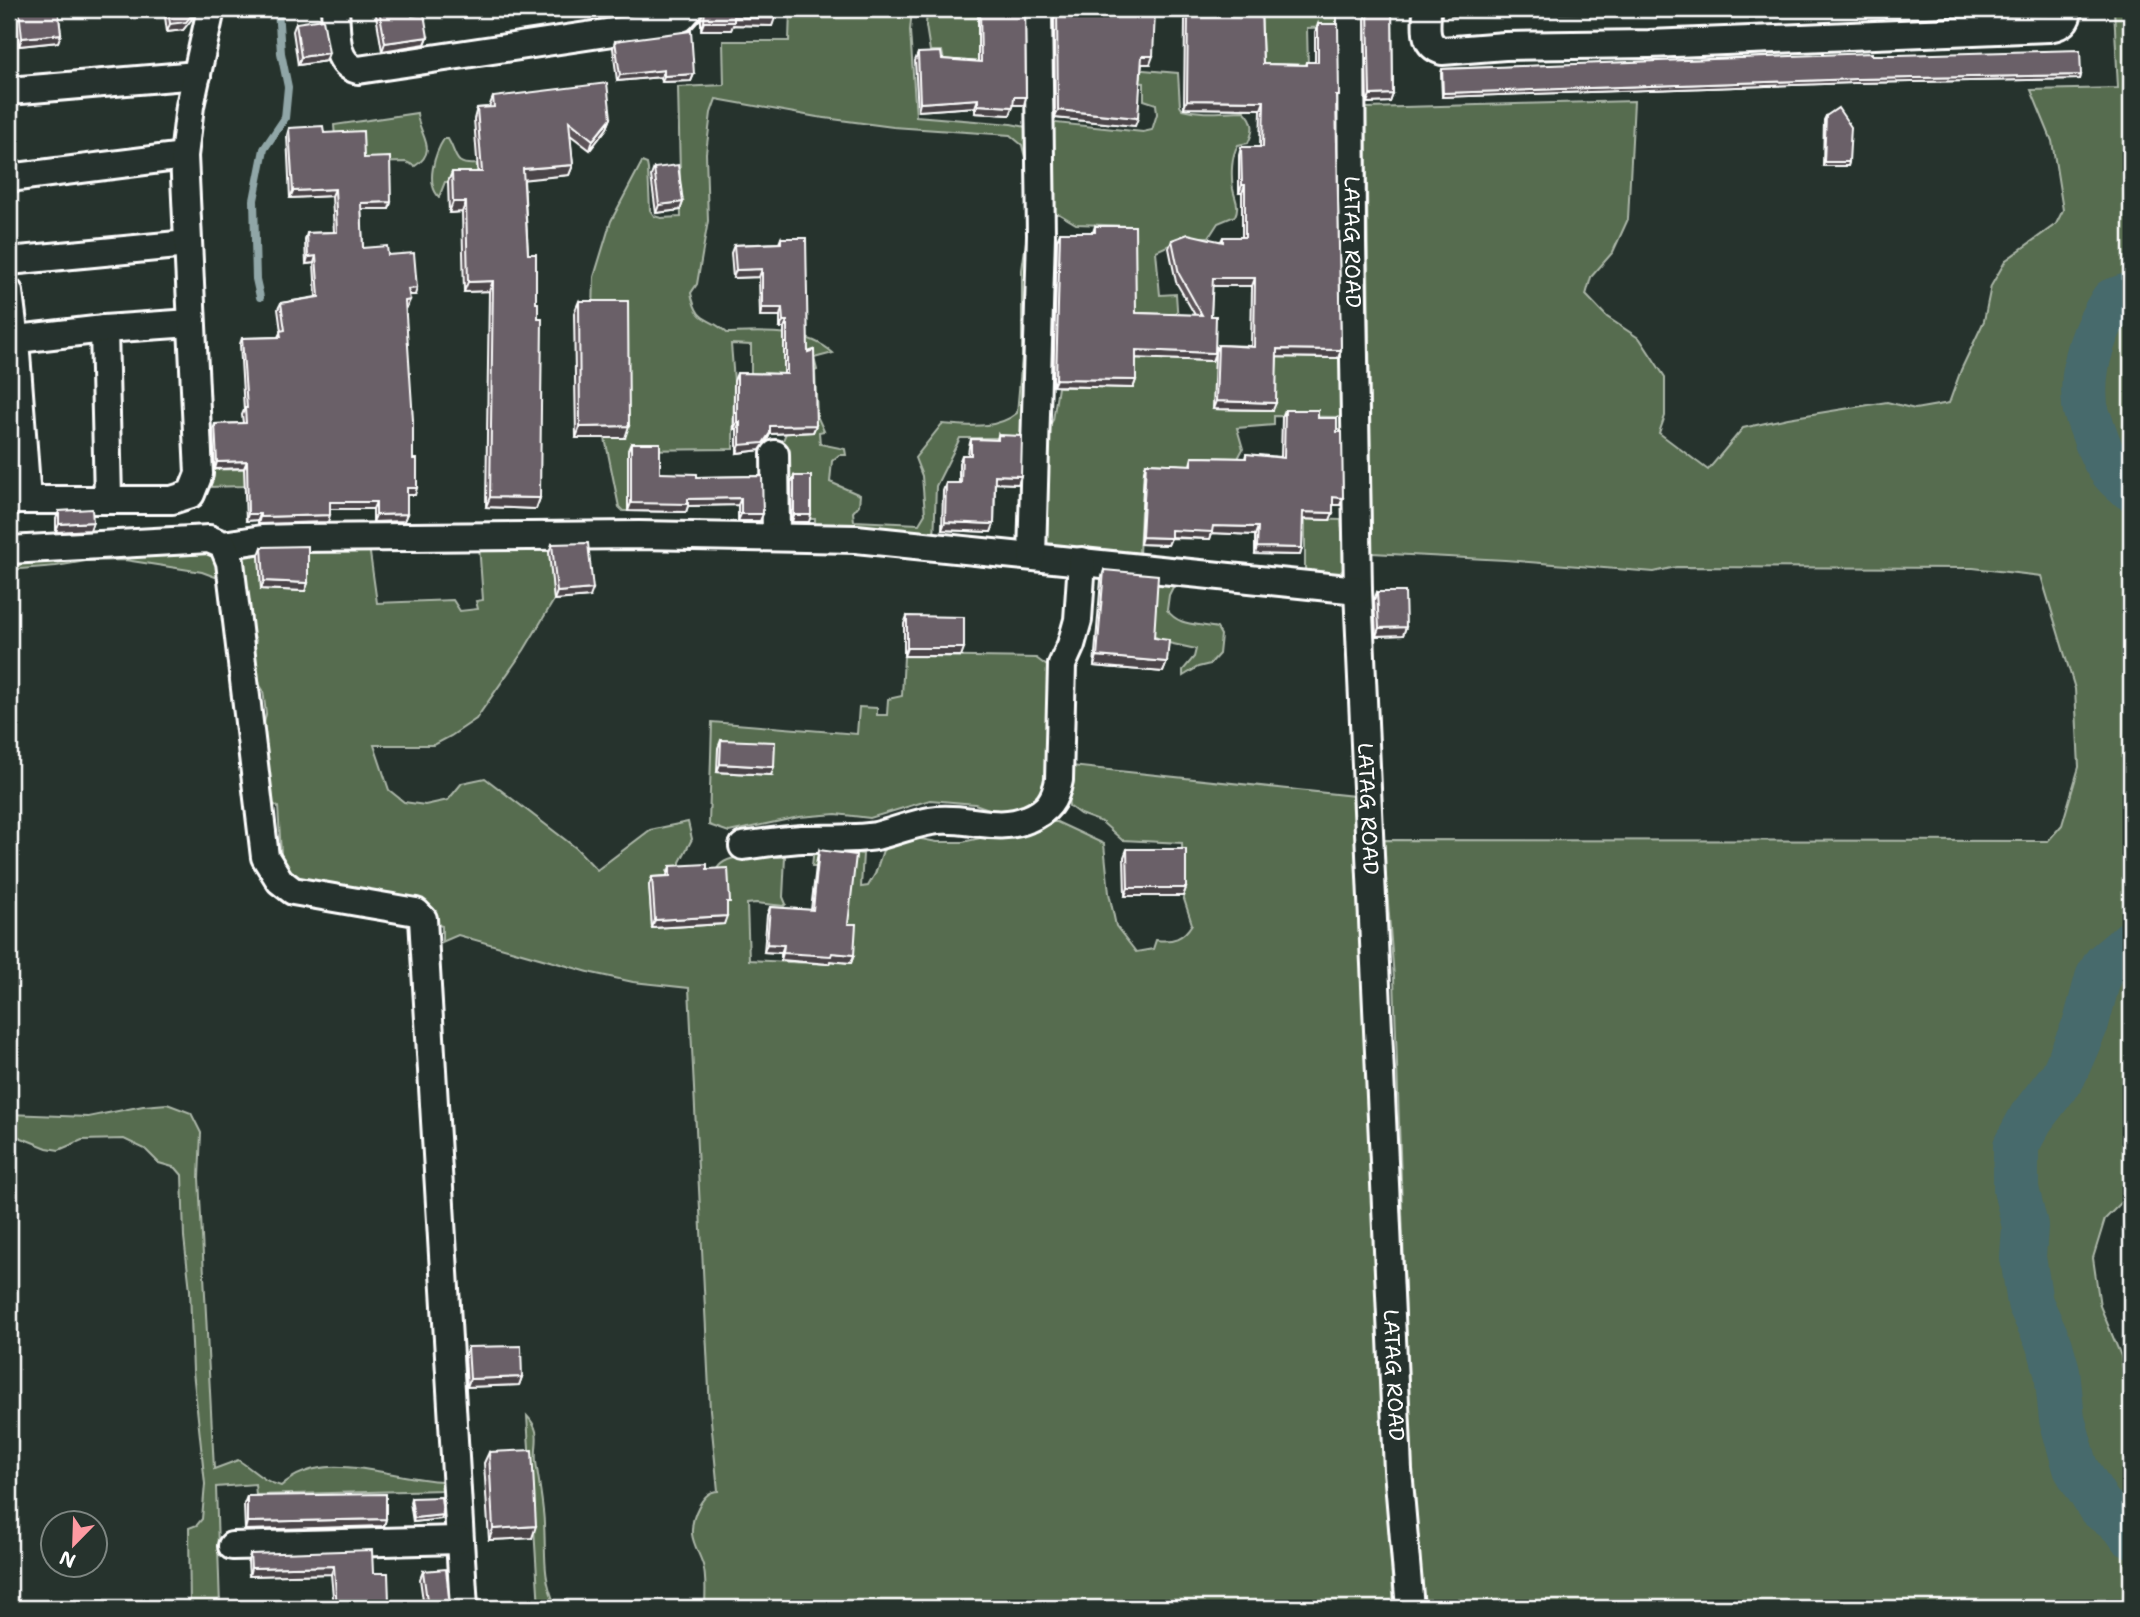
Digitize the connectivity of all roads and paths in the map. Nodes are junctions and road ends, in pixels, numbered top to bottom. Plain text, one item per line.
1 (211, 9) edge
2 (335, 9) edge
3 (689, 9) edge
4 (1038, 9) edge
5 (1352, 9) edge
6 (1427, 9) edge
7 (2068, 9) edge
8 (197, 75) junction
9 (9, 91) edge
10 (184, 156) junction
11 (9, 178) edge
12 (188, 244) junction
13 (9, 261) edge
14 (9, 292) edge
15 (191, 323) junction
16 (104, 329) junction
17 (12, 340) edge
18 (775, 454) dead end
19 (108, 499) junction
20 (18, 500) edge
21 (776, 537) junction
22 (223, 545) junction
23 (9, 550) edge
24 (1032, 556) junction
25 (1082, 561) junction
26 (1358, 590) junction
27 (743, 846) dead end
28 (458, 1540) junction
29 (232, 1546) dead end
30 (464, 1608) edge
31 (1410, 1608) edge

1 - 8 street
2 - 3 street
4 - 24 street
5 - 26 street, LATAG ROAD
6 - 7 street
8 - 9 street
8 - 10 street
10 - 11 street
10 - 12 street
12 - 13 street
12 - 15 street
14 - 17 street
15 - 16 street
15 - 19 street
16 - 17 street
16 - 19 street
17 - 20 street
18 - 21 street
19 - 20 street
21 - 22 street
21 - 24 street
22 - 23 street
22 - 28 street
24 - 25 street
25 - 26 street
25 - 27 street
26 - 31 street, LATAG ROAD
28 - 29 street
28 - 30 street

